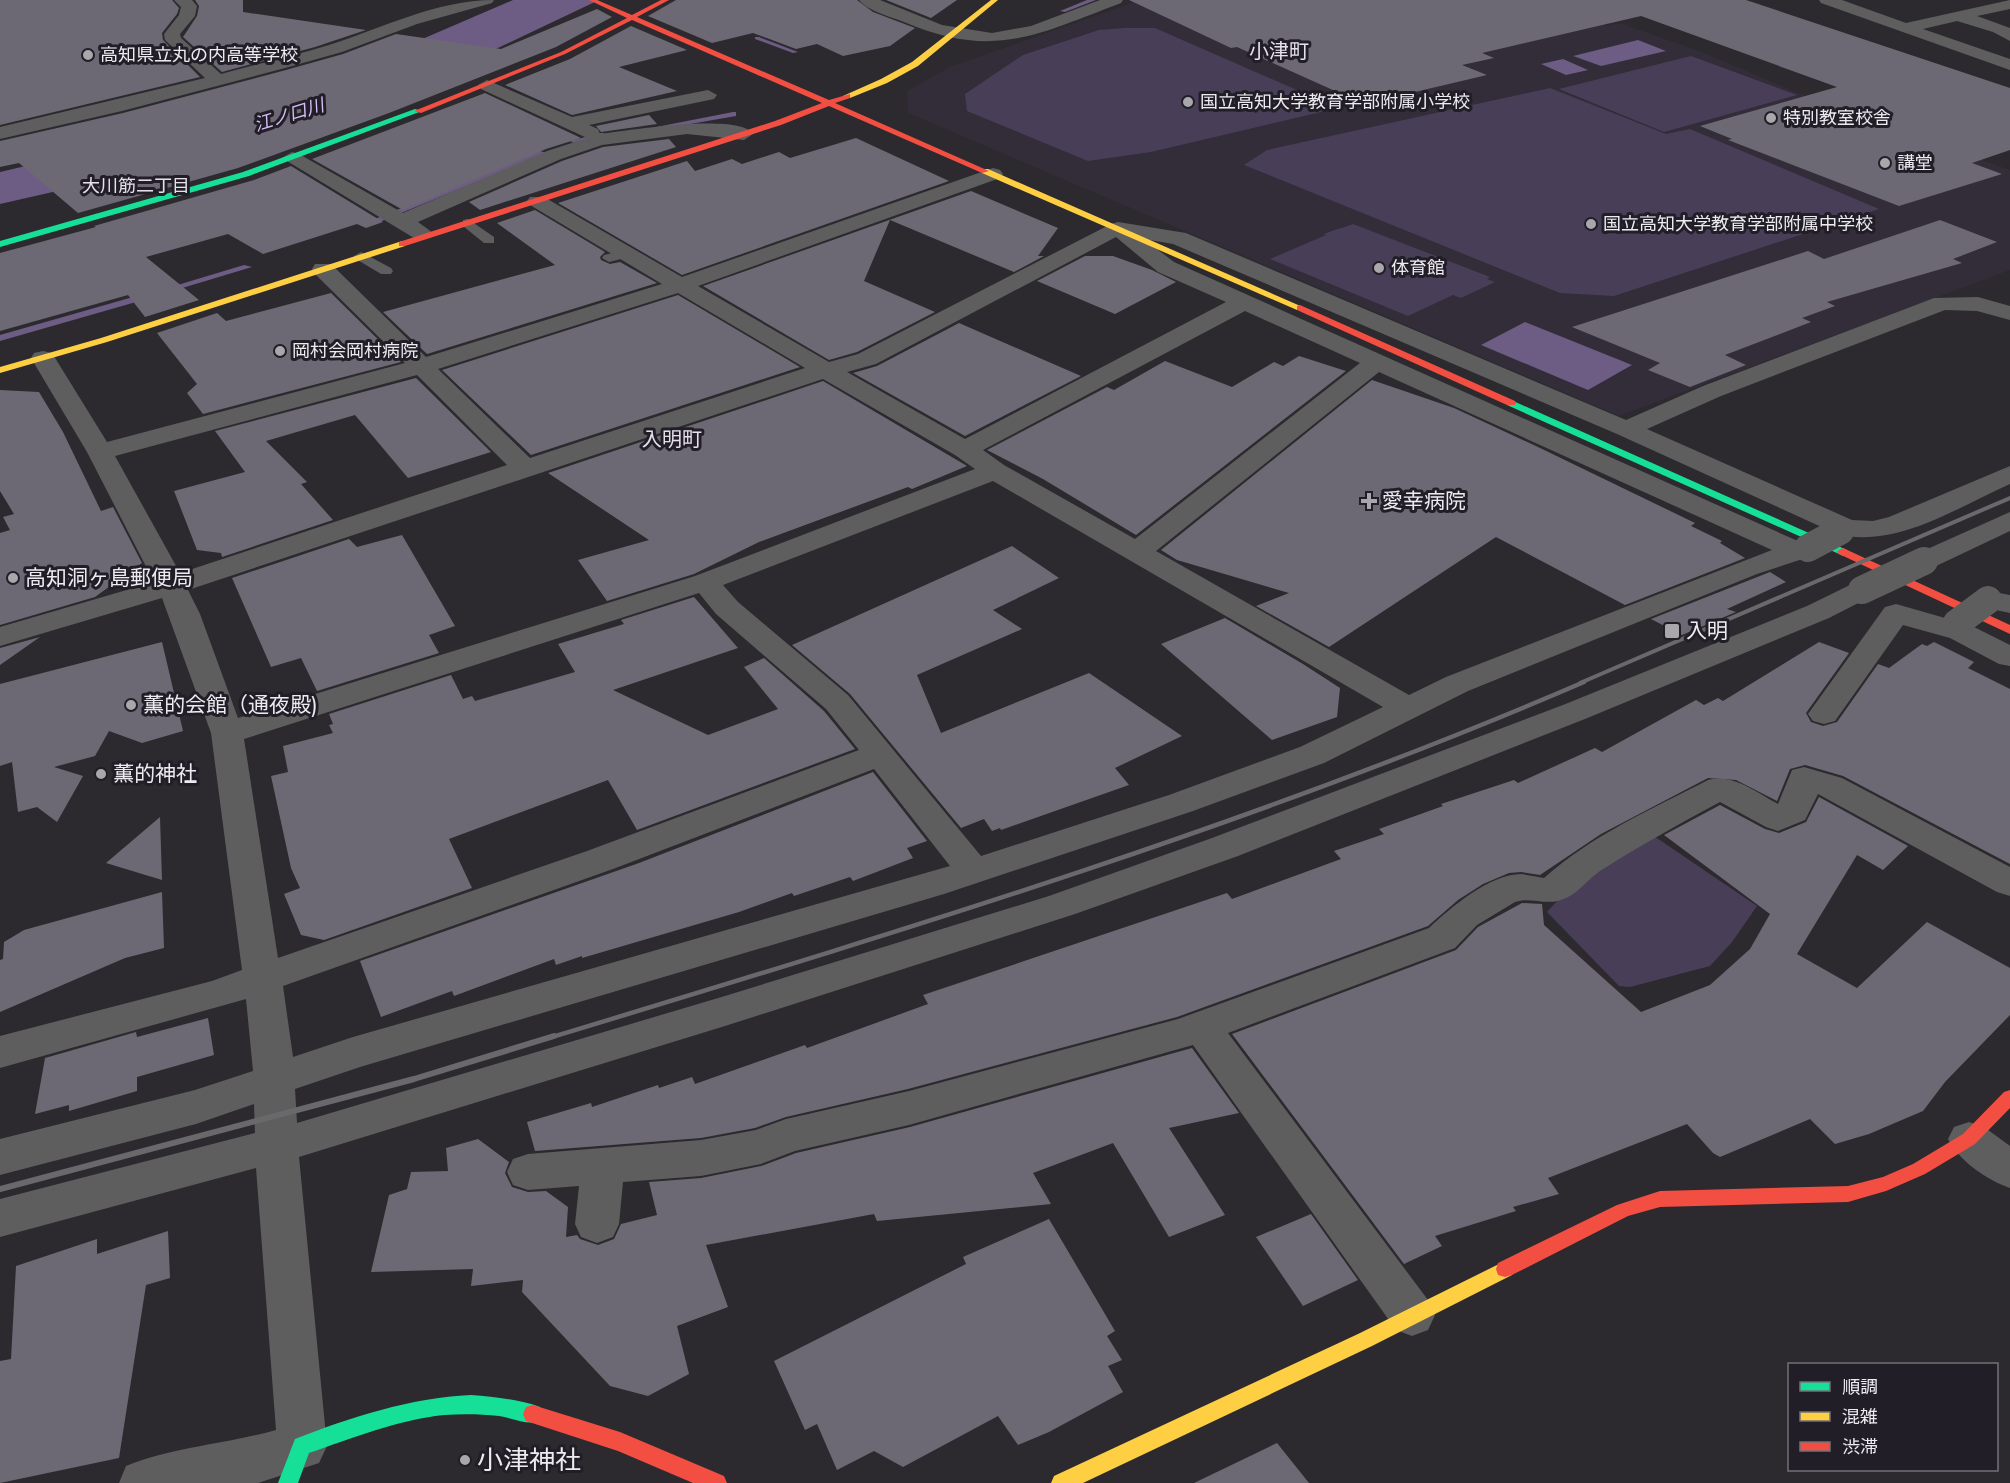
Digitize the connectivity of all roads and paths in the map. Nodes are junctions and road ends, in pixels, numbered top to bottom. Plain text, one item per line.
1 (182, 0) edge
2 (486, 0) edge
3 (666, 0) edge
4 (867, 0) edge
5 (995, 0) edge
6 (1115, 0) edge
7 (1827, 0) edge
8 (596, 2) edge
9 (2010, 4) edge
10 (630, 16) junction
11 (1956, 16) junction
12 (1904, 28) junction
13 (956, 34) junction
14 (2010, 36) edge
15 (2008, 63) edge
16 (218, 80) junction
17 (487, 85) junction
18 (708, 95) dead end
19 (830, 104) junction
20 (570, 123) junction
21 (0, 133) edge
22 (744, 134) junction
23 (597, 137) junction
24 (292, 158) junction
25 (993, 174) junction
26 (537, 201) junction
27 (396, 218) junction
28 (468, 222) junction
29 (1118, 228) junction
30 (426, 236) junction
31 (489, 240) dead end
32 (0, 244) edge
33 (361, 256) junction
34 (323, 269) junction
35 (386, 271) dead end
36 (681, 285) junction
37 (1242, 303) junction
38 (2010, 313) edge
39 (43, 358) junction
40 (1376, 362) junction
41 (422, 366) junction
42 (0, 370) edge
43 (827, 371) junction
44 (1626, 429) junction
45 (964, 449) junction
46 (100, 452) junction
47 (526, 469) junction
48 (995, 471) junction
49 (2010, 474) edge
50 (2010, 520) edge
51 (1843, 530) junction
52 (1803, 550) junction
53 (1138, 551) junction
54 (705, 582) junction
55 (171, 586) junction
56 (1999, 602) edge
57 (1959, 627) junction
58 (2010, 630) edge
59 (0, 637) edge
60 (2010, 657) edge
61 (1408, 708) junction
62 (1824, 714) dead end
63 (227, 733) junction
64 (879, 755) junction
65 (974, 872) junction
66 (2010, 883) edge
67 (261, 978) junction
68 (1201, 1026) junction
69 (0, 1052) edge
70 (274, 1081) junction
71 (2010, 1098) edge
72 (1969, 1139) junction
73 (278, 1146) junction
74 (0, 1157) edge
75 (603, 1166) junction
76 (2010, 1170) edge
77 (528, 1172) dead end
78 (0, 1218) edge
79 (597, 1224) dead end
80 (1412, 1315) junction
81 (295, 1464) edge
82 (144, 1483) edge
83 (717, 1483) edge
84 (1061, 1483) edge

1 - 16 street
2 - 16 street
3 - 10 street
4 - 13 street
5 - 13 street
6 - 13 street
7 - 12 street
8 - 10 street
9 - 11 street
10 - 17 street
10 - 19 street
11 - 12 street
11 - 14 street
12 - 15 street
13 - 19 street
16 - 21 street
17 - 20 street
17 - 24 street
18 - 20 street
19 - 22 street
19 - 25 street
20 - 23 street
22 - 23 street
22 - 26 street
23 - 27 street
24 - 27 street
24 - 32 street
25 - 29 street
25 - 36 street
26 - 28 street
26 - 36 street
27 - 30 street
28 - 30 street
28 - 31 lane
29 - 37 street
29 - 43 street
29 - 44 street
29 - 58 street
30 - 33 street
33 - 34 street
33 - 35 lane
34 - 39 street
34 - 41 street
36 - 41 street
36 - 43 street
37 - 40 street
37 - 45 street
38 - 44 street
39 - 42 street
39 - 46 street
40 - 52 street
40 - 53 street
41 - 46 street
41 - 47 street
43 - 45 street
43 - 47 street
44 - 51 street
45 - 48 street
46 - 55 street
47 - 55 street
48 - 53 street
48 - 54 street
49 - 51 street
50 - 73 street, bridge
51 - 52 street, bridge
52 - 61 street
53 - 61 street
54 - 63 street
54 - 64 street
55 - 59 street
55 - 63 street
56 - 57 street, bridge
57 - 60 street
57 - 62 street
61 - 65 street
63 - 67 street
64 - 65 street
64 - 67 street
65 - 70 street
66 - 68 street
67 - 69 street
67 - 70 street
68 - 75 street
68 - 80 street
70 - 73 street
70 - 74 street
71 - 72 street
72 - 76 street
72 - 80 street
73 - 78 street
73 - 81 street
75 - 77 street
75 - 79 street
80 - 84 street
81 - 82 street
81 - 83 street

